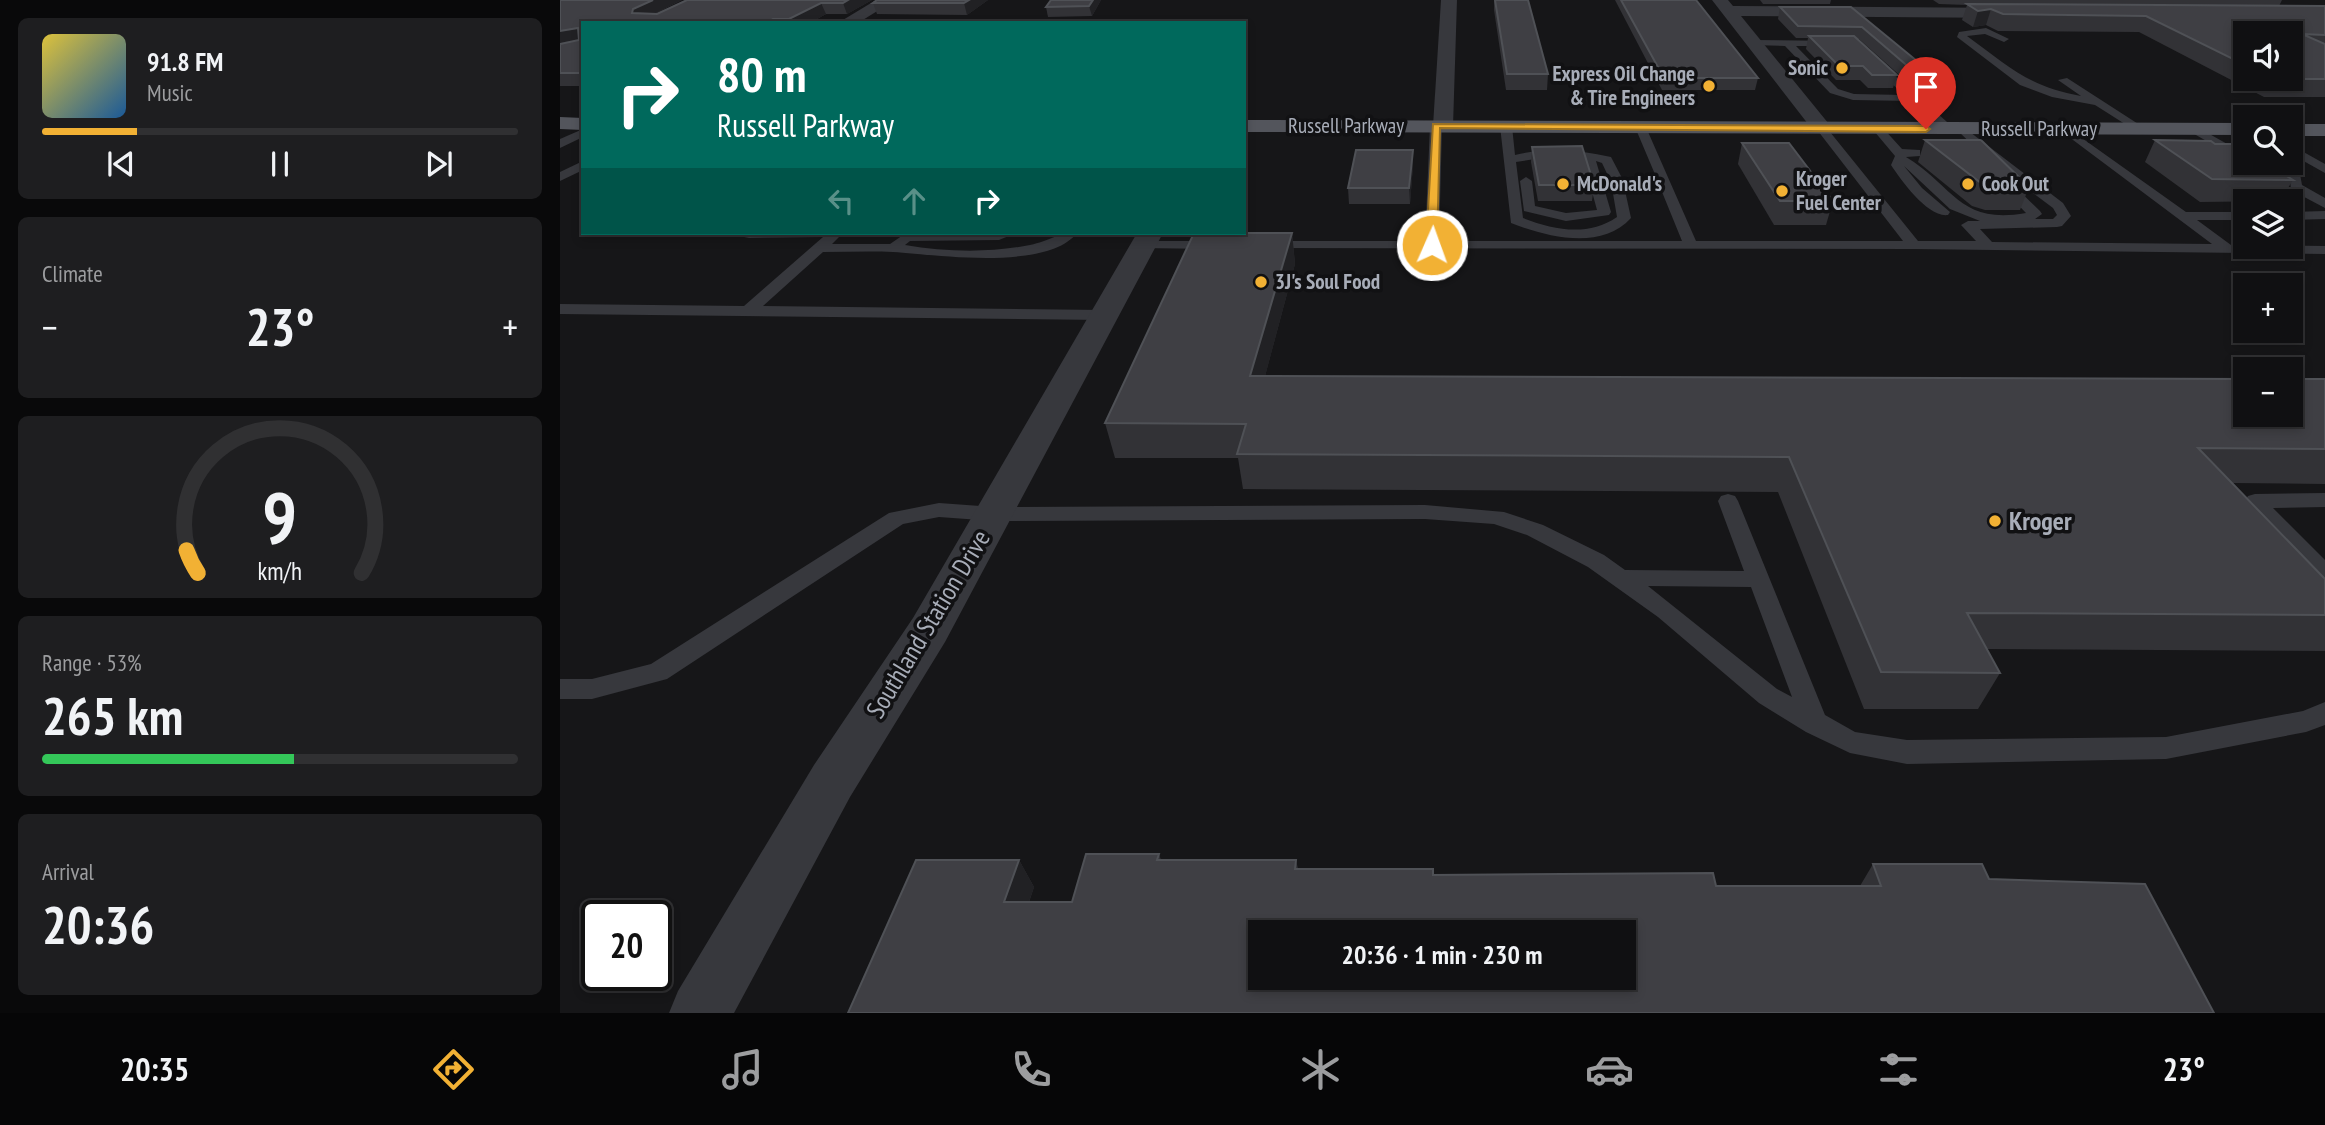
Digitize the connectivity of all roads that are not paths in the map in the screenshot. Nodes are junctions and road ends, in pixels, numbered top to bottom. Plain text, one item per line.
1 (887, 0) edge
2 (1449, 0) edge
3 (1725, 6) edge
4 (2034, 13) edge
5 (850, 21) edge
6 (2004, 39) edge
7 (1754, 43) junction
8 (1788, 43) junction
9 (1854, 43) edge
10 (1864, 52) edge
11 (2063, 80) dead end
12 (1914, 98) junction
13 (2101, 103) junction
14 (560, 124) edge
15 (581, 124) edge
16 (1246, 126) edge
17 (1439, 126) junction
18 (1506, 126) junction
19 (1642, 127) junction
20 (1822, 129) junction
21 (1878, 129) junction
22 (1955, 129) junction
23 (2065, 129) junction
24 (2140, 129) junction
25 (2193, 130) junction
26 (2233, 130) edge
27 (2303, 130) edge
28 (2325, 130) edge
29 (581, 133) edge
30 (560, 144) edge
31 (2233, 152) edge
32 (1925, 153) edge
33 (1963, 153) edge
34 (1988, 153) junction
35 (1899, 155) junction
36 (1588, 156) junction
37 (2303, 156) edge
38 (1510, 163) junction
39 (2003, 163) junction
40 (581, 166) edge
41 (2325, 169) edge
42 (2292, 175) edge
43 (560, 177) edge
44 (1617, 183) junction
45 (1664, 183) junction
46 (2325, 204) edge
47 (2325, 215) edge
48 (2182, 216) junction
49 (2233, 216) edge
50 (2303, 216) edge
51 (1968, 225) junction
52 (1535, 228) junction
53 (834, 235) edge
54 (1002, 235) edge
55 (1013, 235) edge
56 (1068, 235) edge
57 (912, 236) edge
58 (1592, 238) junction
59 (1147, 239) edge
60 (1432, 245) junction
61 (1538, 245) junction
62 (1691, 245) junction
63 (1914, 245) junction
64 (1988, 246) junction
65 (819, 248) junction
66 (894, 248) junction
67 (2225, 248) junction
68 (2325, 250) edge
69 (560, 309) edge
70 (748, 311) junction
71 (1104, 315) junction
72 (2325, 500) edge
73 (1728, 501) dead end
74 (994, 514) junction
75 (2325, 574) edge
76 (1620, 578) junction
77 (1759, 579) junction
78 (560, 689) edge
79 (2325, 713) edge
80 (1815, 724) junction
81 (700, 1013) edge

1 - 5 street
2 - 17 street
3 - 4 street
3 - 7 street
6 - 13 lane
7 - 8 lane
7 - 20 street
8 - 9 lane
8 - 12 lane
10 - 12 lane
11 - 13 lane
12 - 22 lane
13 - 24 lane
14 - 15 main road
16 - 17 main road, Russell Parkway
17 - 18 main road, Russell Parkway
17 - 60 lane
18 - 19 main road, Russell Parkway
18 - 38 lane
19 - 20 main road, Russell Parkway
19 - 45 lane
20 - 21 main road, Russell Parkway
20 - 63 lane
21 - 22 main road, Russell Parkway
21 - 35 lane
22 - 23 main road, Russell Parkway
22 - 34 lane
23 - 24 main road, Russell Parkway
23 - 48 lane
24 - 25 main road, Russell Parkway
25 - 26 main road, Russell Parkway
25 - 31 lane
27 - 28 main road
29 - 30 lane
32 - 35 lane
33 - 34 lane
34 - 39 lane
35 - 39 lane
35 - 51 lane
36 - 38 lane
36 - 38 lane
36 - 44 lane
37 - 41 lane
38 - 52 lane
39 - 51 lane
40 - 43 lane
42 - 46 lane
44 - 45 lane
44 - 58 lane
45 - 62 lane
47 - 50 lane
48 - 49 lane
48 - 67 lane
51 - 64 lane
52 - 58 lane
52 - 61 lane
53 - 65 lane
54 - 57 lane
55 - 57 lane
56 - 66 lane
57 - 66 lane
58 - 61 lane
58 - 62 lane
59 - 60 lane
59 - 71 street, Southland Station Drive
60 - 61 lane
62 - 63 lane
63 - 64 lane
64 - 67 lane
65 - 66 lane
65 - 70 lane
67 - 68 lane
69 - 70 lane
70 - 71 lane
71 - 74 street, Southland Station Drive
72 - 75 lane
73 - 77 lane
74 - 76 lane
74 - 78 lane
74 - 81 street, Southland Station Drive
76 - 77 lane
76 - 80 lane
77 - 80 lane
79 - 80 lane

